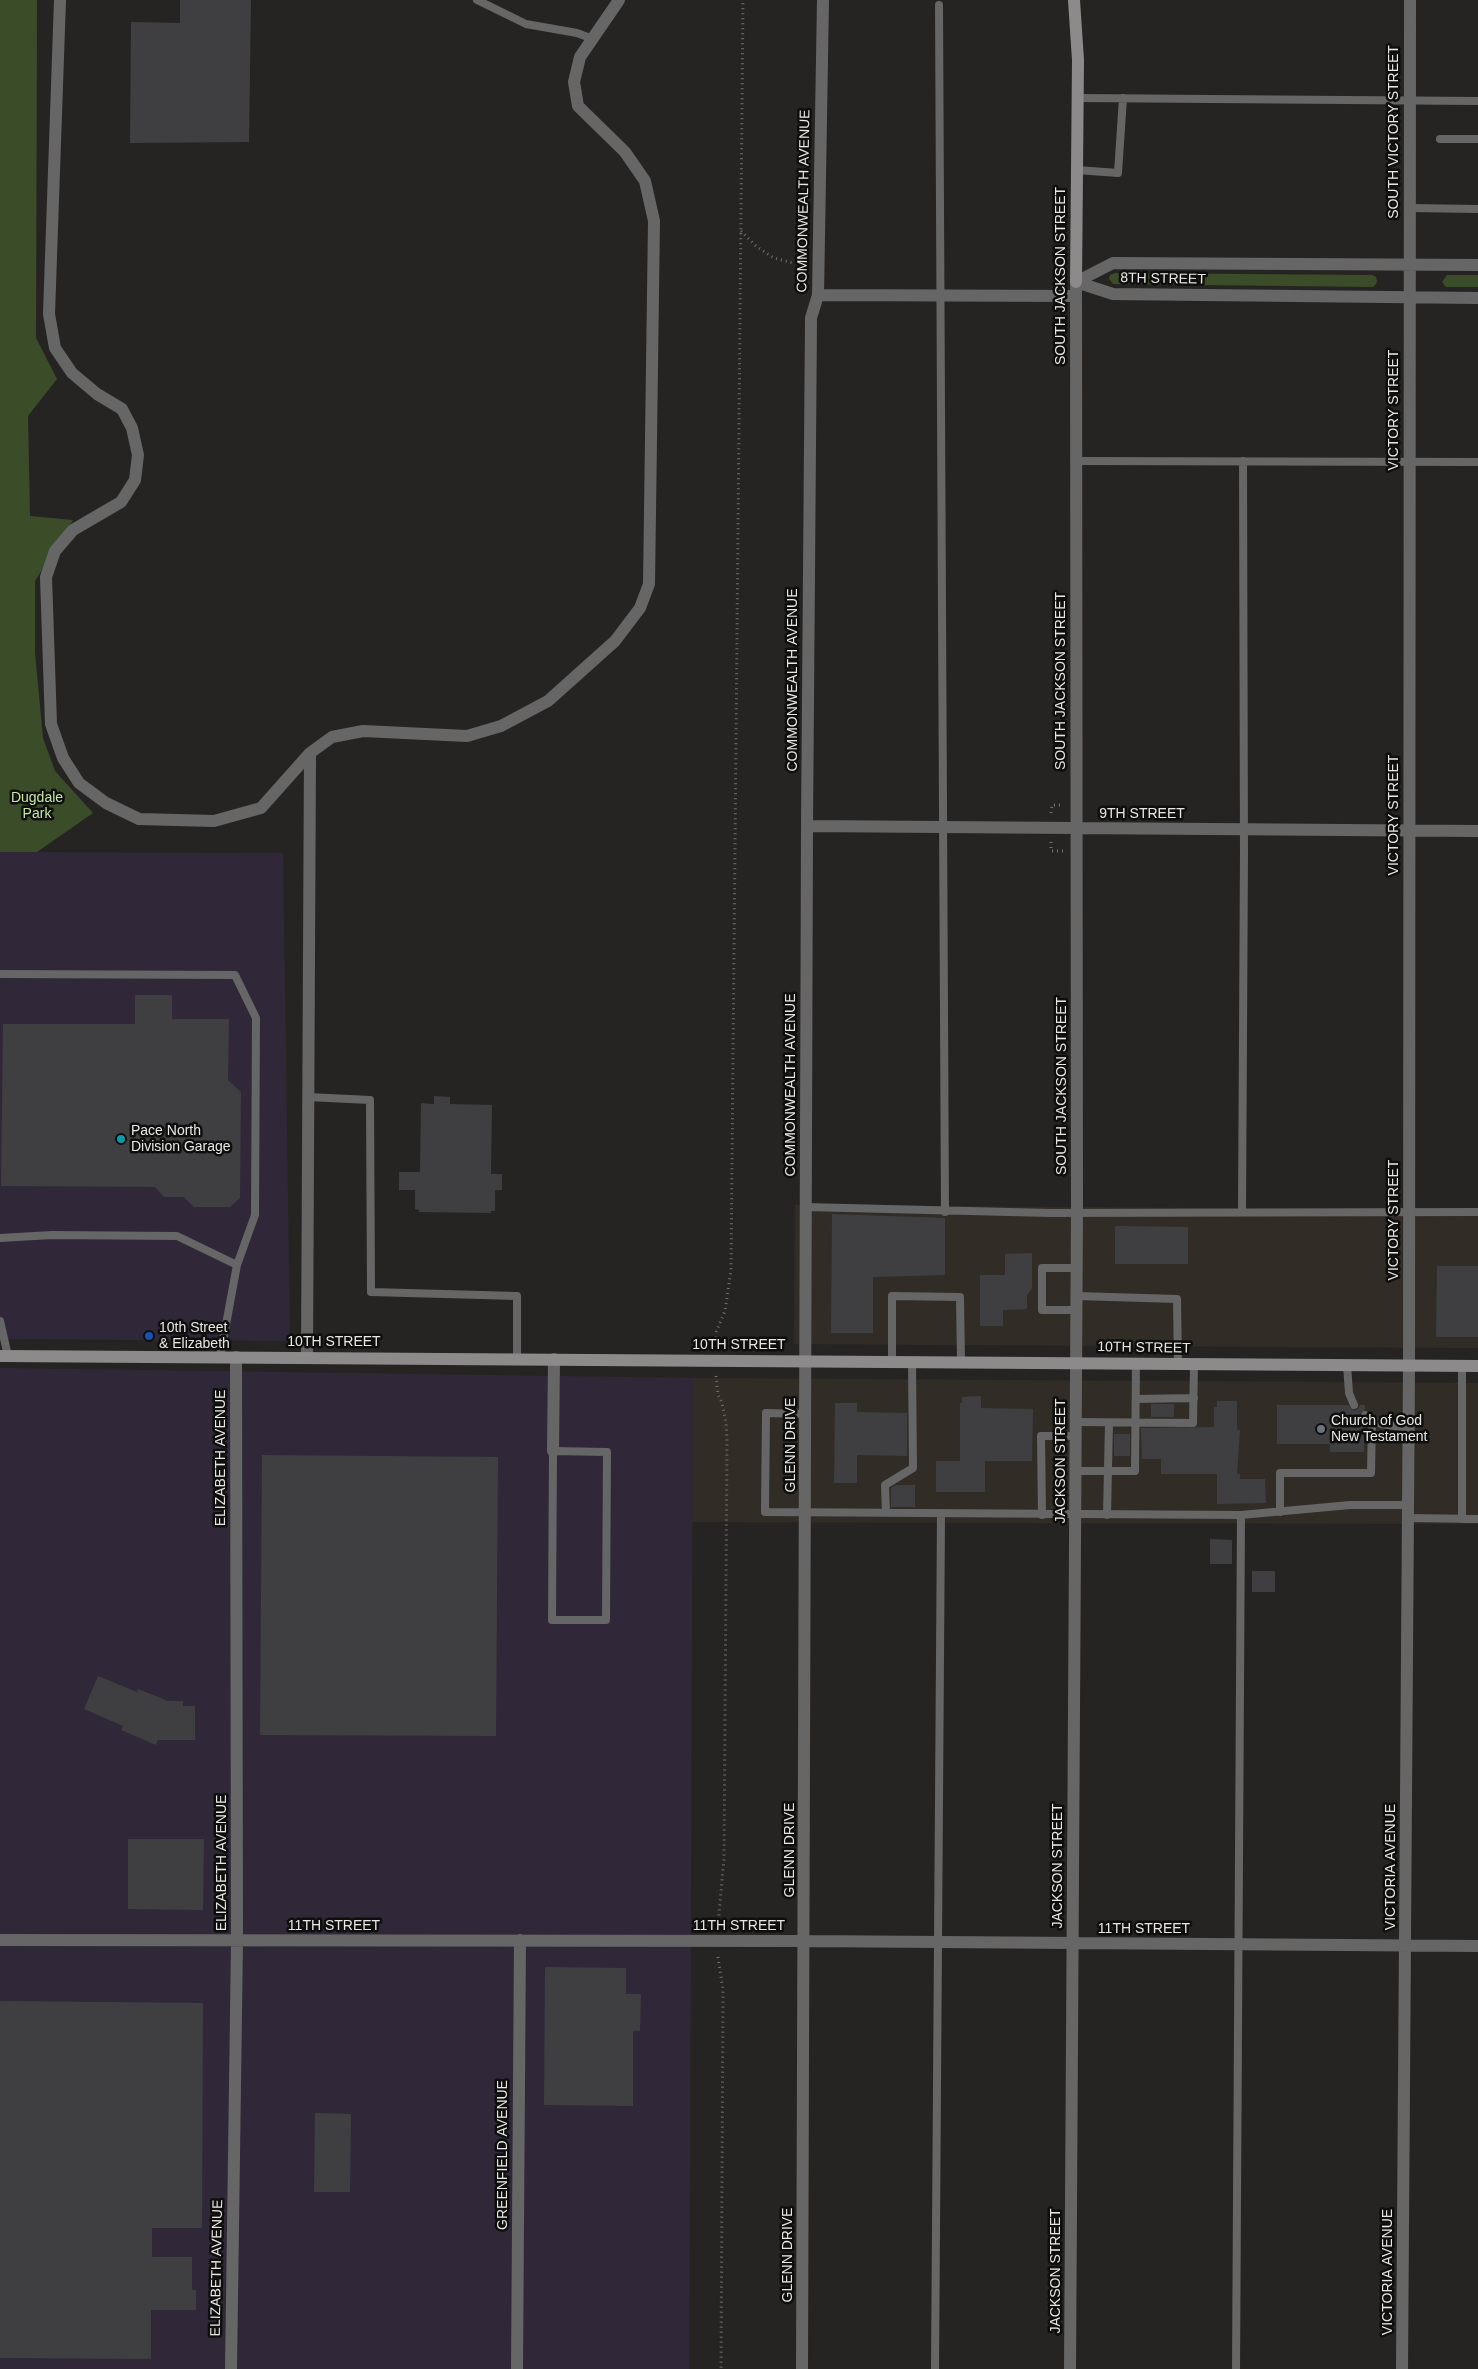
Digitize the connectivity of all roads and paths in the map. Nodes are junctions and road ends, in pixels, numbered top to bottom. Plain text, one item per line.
1 (60, 0) edge
2 (477, 0) edge
3 (619, 0) edge
4 (743, 0) edge
5 (823, 0) edge
6 (1074, 0) edge
7 (1410, 0) edge
8 (939, 5) dead end
9 (592, 39) junction
10 (1077, 98) junction
11 (1123, 98) junction
12 (1409, 101) junction
13 (1478, 101) edge
14 (1440, 139) dead end
15 (1478, 139) edge
16 (1076, 170) junction
17 (1409, 208) junction
18 (1478, 209) edge
19 (741, 231) junction
20 (818, 256) junction
21 (1409, 264) junction
22 (1478, 265) edge
23 (1076, 282) junction
24 (818, 296) junction
25 (940, 296) junction
26 (1076, 296) junction
27 (1409, 298) junction
28 (1478, 298) edge
29 (1077, 461) junction
30 (1243, 461) junction
31 (1409, 462) junction
32 (1478, 462) edge
33 (310, 753) junction
34 (1052, 805) dead end
35 (1063, 805) dead end
36 (807, 826) junction
37 (943, 827) junction
38 (1076, 828) junction
39 (1244, 829) junction
40 (1409, 831) junction
41 (1478, 831) edge
42 (1051, 841) dead end
43 (1063, 851) dead end
44 (0, 974) edge
45 (308, 1097) junction
46 (806, 1206) junction
47 (945, 1212) junction
48 (1078, 1212) junction
49 (1242, 1212) junction
50 (1409, 1212) junction
51 (1478, 1212) edge
52 (0, 1238) edge
53 (237, 1266) junction
54 (1077, 1268) junction
55 (1077, 1296) junction
56 (1077, 1310) junction
57 (0, 1321) edge
58 (716, 1343) dead end
59 (4, 1356) edge
60 (220, 1357) junction
61 (236, 1357) junction
62 (307, 1357) junction
63 (517, 1358) junction
64 (554, 1358) junction
65 (806, 1361) junction
66 (892, 1361) junction
67 (912, 1362) junction
68 (961, 1362) junction
69 (1076, 1363) junction
70 (1136, 1363) junction
71 (1178, 1364) junction
72 (1194, 1364) junction
73 (1347, 1365) junction
74 (1409, 1366) junction
75 (1462, 1366) junction
76 (1478, 1366) edge
77 (716, 1379) dead end
78 (1194, 1398) junction
79 (1136, 1399) junction
80 (1354, 1405) dead end
81 (806, 1414) junction
82 (1364, 1415) dead end
83 (1372, 1420) junction
84 (1076, 1422) junction
85 (1109, 1422) junction
86 (1136, 1422) junction
87 (1408, 1428) junction
88 (1076, 1436) junction
89 (553, 1451) junction
90 (1076, 1471) junction
91 (1107, 1471) junction
92 (806, 1512) junction
93 (1280, 1512) junction
94 (1408, 1512) junction
95 (886, 1513) junction
96 (941, 1514) junction
97 (1042, 1515) junction
98 (1076, 1515) junction
99 (1107, 1515) junction
100 (1241, 1515) junction
101 (1462, 1519) junction
102 (1478, 1519) edge
103 (718, 1929) dead end
104 (0, 1940) edge
105 (520, 1940) junction
106 (804, 1941) junction
107 (237, 1942) junction
108 (938, 1943) junction
109 (1073, 1944) junction
110 (1240, 1944) junction
111 (1406, 1945) junction
112 (1478, 1946) edge
113 (717, 1953) dead end
114 (231, 2369) edge
115 (517, 2369) edge
116 (721, 2369) edge
117 (802, 2369) edge
118 (935, 2369) edge
119 (1070, 2369) edge
120 (1236, 2369) edge
121 (1402, 2369) edge

1 - 33 street
2 - 9 lane
3 - 9 street
4 - 19 path
5 - 20 street, COMMONWEALTH AVENUE
6 - 10 street, SOUTH JACKSON STREET
7 - 12 street, SOUTH VICTORY STREET
8 - 25 lane
9 - 33 street
10 - 11 lane
10 - 16 street, SOUTH JACKSON STREET
11 - 12 lane
11 - 16 lane
12 - 13 lane
12 - 17 street, SOUTH VICTORY STREET
14 - 15 lane
16 - 23 street, SOUTH JACKSON STREET
17 - 18 lane
17 - 21 street, SOUTH VICTORY STREET
19 - 20 path
19 - 58 path
20 - 24 street, COMMONWEALTH AVENUE
21 - 22 street, 8TH STREET
21 - 23 street, 8TH STREET
21 - 27 street, VICTORY STREET
23 - 26 street, SOUTH JACKSON STREET
23 - 27 street, 8TH STREET
24 - 25 street
24 - 36 street, COMMONWEALTH AVENUE
25 - 26 street
25 - 37 lane
26 - 29 street, SOUTH JACKSON STREET
27 - 28 street, 8TH STREET
27 - 31 street, VICTORY STREET
29 - 30 lane
29 - 38 street, SOUTH JACKSON STREET
30 - 31 lane
30 - 39 lane
31 - 32 lane
31 - 40 street, VICTORY STREET
33 - 45 street
34 - 35 path
36 - 37 street, 9TH STREET
36 - 46 street, COMMONWEALTH AVENUE
37 - 38 street, 9TH STREET
37 - 47 lane
38 - 39 street, 9TH STREET
38 - 48 street, SOUTH JACKSON STREET
39 - 40 street, 9TH STREET
39 - 49 lane
40 - 41 street, 9TH STREET
40 - 50 street, VICTORY STREET
42 - 43 path
44 - 53 lane
45 - 62 street
45 - 63 lane
46 - 47 lane
46 - 65 street, COMMONWEALTH AVENUE
47 - 48 lane
48 - 49 lane
48 - 54 street, SOUTH JACKSON STREET
49 - 50 lane
50 - 51 lane
50 - 74 street, VICTORY STREET
52 - 53 lane
53 - 60 lane
54 - 55 street, SOUTH JACKSON STREET
54 - 56 lane
55 - 56 street, SOUTH JACKSON STREET
55 - 71 lane
56 - 69 street, SOUTH JACKSON STREET
57 - 59 lane
59 - 60 street, 10TH STREET
60 - 61 street, 10TH STREET
61 - 62 street, 10TH STREET
61 - 107 street, ELIZABETH AVENUE
62 - 63 street, 10TH STREET
63 - 64 street, 10TH STREET
64 - 65 street, 10TH STREET
64 - 89 street
65 - 66 street, 10TH STREET
65 - 81 street, GLENN DRIVE
66 - 67 street, 10TH STREET
66 - 68 lane
67 - 68 street, 10TH STREET
67 - 95 lane
68 - 69 street, 10TH STREET
69 - 70 street, 10TH STREET
69 - 84 street, JACKSON STREET
70 - 71 street, 10TH STREET
70 - 79 lane
71 - 72 street, 10TH STREET
72 - 73 street, 10TH STREET
72 - 78 lane
73 - 74 street, 10TH STREET
73 - 80 lane
74 - 75 street, 10TH STREET
74 - 87 street, VICTORIA AVENUE
75 - 76 street, 10TH STREET
75 - 101 lane
77 - 103 path
78 - 79 lane
78 - 86 lane
79 - 86 lane
81 - 92 street, GLENN DRIVE
81 - 92 lane
82 - 83 lane
83 - 87 lane
83 - 93 lane
84 - 85 lane
84 - 88 street, JACKSON STREET
85 - 86 lane
85 - 91 lane
86 - 91 lane
87 - 94 street, VICTORIA AVENUE
88 - 90 street, JACKSON STREET
88 - 97 lane
89 - 89 lane
90 - 91 lane
90 - 98 street, JACKSON STREET
91 - 99 lane
92 - 95 lane
92 - 106 street, GLENN DRIVE
93 - 94 lane
93 - 100 lane
94 - 101 lane
94 - 111 street, VICTORIA AVENUE
95 - 96 lane
96 - 97 lane
96 - 108 lane
97 - 98 lane
98 - 99 lane
98 - 109 street, JACKSON STREET
99 - 100 lane
100 - 110 lane
101 - 102 lane
104 - 107 street, 11TH STREET
105 - 106 street, 11TH STREET
105 - 107 street, 11TH STREET
105 - 115 street, GREENFIELD AVENUE
106 - 108 street, 11TH STREET
106 - 117 street, GLENN DRIVE
107 - 114 street, ELIZABETH AVENUE
108 - 109 street, 11TH STREET
108 - 118 lane
109 - 110 street, 11TH STREET
109 - 119 street, JACKSON STREET
110 - 111 street, 11TH STREET
110 - 120 lane
111 - 112 street, 11TH STREET
111 - 121 street, VICTORIA AVENUE
113 - 116 path

